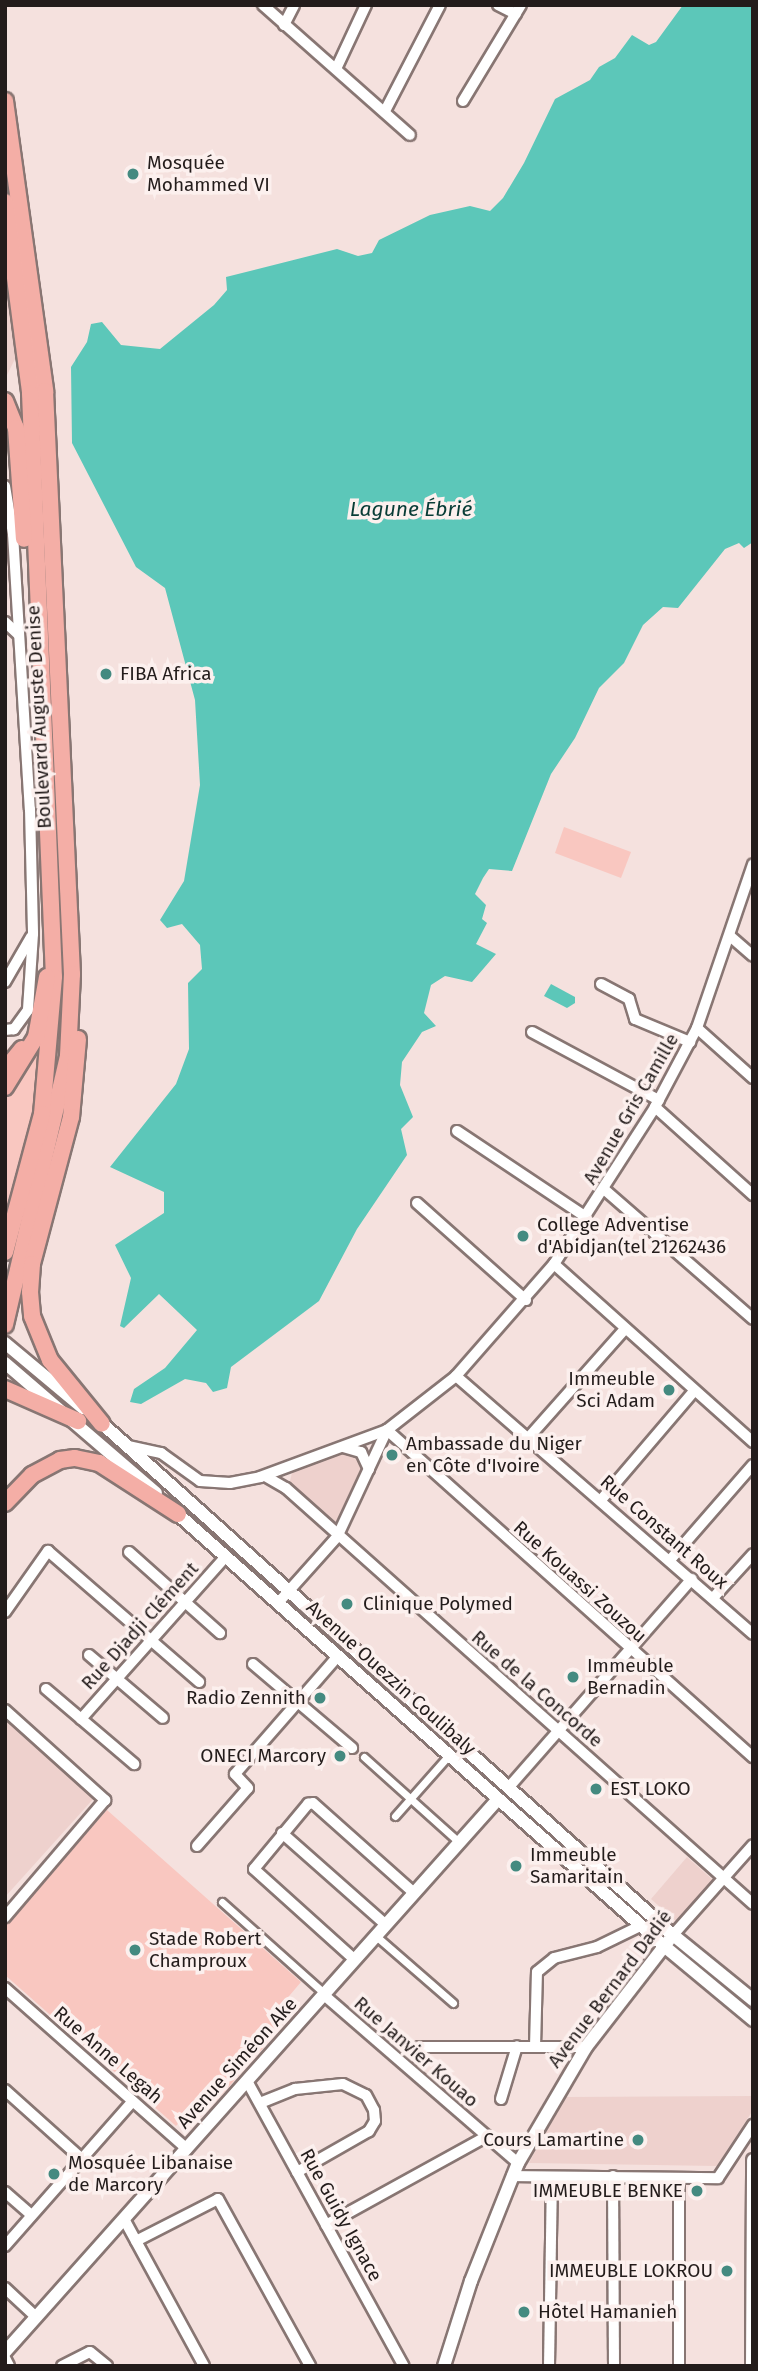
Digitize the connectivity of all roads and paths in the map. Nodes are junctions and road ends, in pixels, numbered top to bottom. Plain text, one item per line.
1 (263, 5) edge
2 (294, 5) edge
3 (366, 5) edge
4 (440, 5) edge
5 (498, 5) edge
6 (518, 10) edge
7 (284, 25) junction
8 (336, 69) junction
9 (5, 101) edge
10 (463, 101) dead end
11 (385, 111) junction
12 (410, 135) dead end
13 (5, 202) edge
14 (5, 401) edge
15 (5, 486) edge
16 (9, 531) edge
17 (5, 622) edge
18 (18, 634) junction
19 (37, 649) junction
20 (753, 864) edge
21 (33, 934) junction
22 (730, 936) junction
23 (53, 951) junction
24 (753, 956) edge
25 (72, 974) junction
26 (5, 982) edge
27 (601, 984) dead end
28 (41, 1005) junction
29 (697, 1028) junction
30 (5, 1030) edge
31 (532, 1032) dead end
32 (690, 1042) junction
33 (5, 1070) edge
34 (753, 1078) edge
35 (5, 1087) edge
36 (657, 1104) junction
37 (457, 1131) dead end
38 (605, 1190) junction
39 (753, 1195) edge
40 (417, 1203) dead end
41 (586, 1217) junction
42 (5, 1252) edge
43 (554, 1264) junction
44 (526, 1300) junction
45 (753, 1319) edge
46 (5, 1325) edge
47 (625, 1329) junction
48 (5, 1343) edge
49 (5, 1363) edge
50 (456, 1376) junction
51 (5, 1389) edge
52 (694, 1391) junction
53 (78, 1421) junction
54 (102, 1424) junction
55 (387, 1430) junction
56 (529, 1437) junction
57 (753, 1442) edge
58 (128, 1446) junction
59 (343, 1447) junction
60 (293, 1465) junction
61 (753, 1465) edge
62 (369, 1469) junction
63 (265, 1476) junction
64 (286, 1488) junction
65 (601, 1500) junction
66 (5, 1503) edge
67 (178, 1514) junction
68 (337, 1537) junction
69 (129, 1552) dead end
70 (753, 1553) edge
71 (226, 1556) junction
72 (670, 1560) junction
73 (692, 1580) junction
74 (289, 1591) junction
75 (713, 1598) junction
76 (185, 1602) junction
77 (278, 1603) junction
78 (5, 1612) edge
79 (220, 1633) dead end
80 (753, 1634) edge
81 (151, 1638) junction
82 (630, 1649) junction
83 (89, 1655) dead end
84 (338, 1656) junction
85 (253, 1664) dead end
86 (116, 1677) junction
87 (199, 1682) dead end
88 (46, 1689) dead end
89 (299, 1701) junction
90 (5, 1710) edge
91 (163, 1718) dead end
92 (81, 1719) junction
93 (558, 1731) junction
94 (352, 1748) dead end
95 (449, 1755) junction
96 (753, 1757) edge
97 (364, 1758) dead end
98 (134, 1764) dead end
99 (509, 1787) junction
100 (410, 1799) junction
101 (498, 1799) junction
102 (395, 1816) dead end
103 (282, 1833) junction
104 (460, 1843) junction
105 (753, 1844) edge
106 (197, 1846) dead end
107 (723, 1878) junction
108 (414, 1893) junction
109 (222, 1902) dead end
110 (753, 1904) edge
111 (5, 1917) edge
112 (386, 1926) junction
113 (640, 1926) junction
114 (673, 1935) junction
115 (376, 1936) junction
116 (664, 1946) junction
117 (355, 1960) junction
118 (5, 1988) edge
119 (324, 1994) junction
120 (753, 2000) edge
121 (453, 2003) dead end
122 (753, 2020) edge
123 (517, 2046) junction
124 (535, 2046) junction
125 (419, 2047) dead end
126 (586, 2047) junction
127 (247, 2081) junction
128 (5, 2090) edge
129 (500, 2099) dead end
130 (133, 2101) junction
131 (260, 2103) junction
132 (753, 2125) edge
133 (487, 2136) junction
134 (187, 2148) junction
135 (82, 2159) junction
136 (753, 2160) edge
137 (518, 2163) junction
138 (297, 2172) junction
139 (512, 2176) junction
140 (552, 2176) junction
141 (613, 2176) junction
142 (679, 2178) junction
143 (5, 2192) edge
144 (31, 2216) junction
145 (124, 2219) junction
146 (326, 2225) junction
147 (752, 2234) edge
148 (136, 2241) junction
149 (5, 2246) edge
150 (5, 2288) edge
151 (36, 2316) junction
152 (5, 2352) edge
153 (5, 2358) edge
154 (9, 2366) edge
155 (62, 2366) edge
156 (107, 2366) edge
157 (204, 2366) edge
158 (310, 2366) edge
159 (404, 2366) edge
160 (444, 2366) edge
161 (549, 2366) edge
162 (614, 2366) edge
163 (679, 2366) edge
164 (752, 2366) edge

1 - 7 street
2 - 7 street
3 - 8 street
4 - 11 street
5 - 6 street
6 - 10 street
7 - 8 street
8 - 11 street
9 - 25 highway, Boulevard Auguste Denise
11 - 12 street
13 - 19 highway, Boulevard Auguste Denise
14 - 19 highway
15 - 16 street
16 - 18 street
17 - 18 street
18 - 21 street
19 - 23 highway, Boulevard Auguste Denise
20 - 22 street, Avenue Gris Camille
21 - 26 street
21 - 30 street
22 - 24 street
22 - 29 street, Avenue Gris Camille
23 - 28 highway
23 - 42 highway, Boulevard Auguste Denise
25 - 46 highway, Boulevard Auguste Denise
25 - 54 highway
27 - 32 street
28 - 33 highway
28 - 35 highway
29 - 32 street, Avenue Gris Camille
29 - 34 street
31 - 36 street
32 - 36 street, Avenue Gris Camille
36 - 38 street, Avenue Gris Camille
36 - 39 street
37 - 41 street
38 - 41 street, Avenue Gris Camille
38 - 45 street
40 - 44 street
41 - 43 street, Avenue Gris Camille
43 - 44 street, Avenue Gris Camille
43 - 47 street
44 - 50 street, Avenue Gris Camille
47 - 52 street
47 - 56 street
48 - 54 street, Avenue Ouezzin Coulibaly
49 - 53 street, Avenue Ouezzin Coulibaly
50 - 55 street, Avenue Gris Camille
50 - 56 street, Rue Constant Roux
51 - 53 highway
52 - 57 street
52 - 65 street
53 - 67 street, Avenue Ouezzin Coulibaly
54 - 58 street, Avenue Ouezzin Coulibaly
55 - 59 street, Avenue Gris Camille
55 - 62 street
55 - 82 street, Rue Kouassi Zouzou
56 - 65 street, Rue Constant Roux
58 - 63 street, Avenue Gris Camille
58 - 74 street, Avenue Ouezzin Coulibaly
59 - 60 street, Avenue Gris Camille
59 - 62 street
60 - 63 street, Avenue Gris Camille
60 - 64 street
61 - 72 street
62 - 68 street
63 - 64 street, Rue de la Concorde
64 - 68 street, Rue de la Concorde
65 - 72 street, Rue Constant Roux
66 - 67 highway
67 - 71 street, Avenue Ouezzin Coulibaly
68 - 74 street
68 - 93 street, Rue de la Concorde
69 - 76 street
70 - 75 street
71 - 76 street, Rue Djadji Clément
71 - 77 street, Avenue Ouezzin Coulibaly
72 - 73 street, Rue Constant Roux
73 - 75 street, Rue Constant Roux
73 - 82 street
74 - 77 street
74 - 99 street, Avenue Ouezzin Coulibaly
75 - 80 street, Rue Constant Roux
76 - 79 street
76 - 81 street, Rue Djadji Clément
77 - 84 street, Avenue Ouezzin Coulibaly
78 - 81 street
81 - 86 street, Rue Djadji Clément
81 - 87 street
82 - 93 street
82 - 96 street, Rue Kouassi Zouzou
83 - 86 street
84 - 89 street
84 - 95 street, Avenue Ouezzin Coulibaly
85 - 89 street
86 - 91 street
86 - 92 street, Rue Djadji Clément
88 - 92 street
89 - 94 street
89 - 106 street
90 - 111 street
92 - 98 street
93 - 99 street
93 - 107 street, Rue de la Concorde
95 - 100 street
95 - 101 street, Avenue Ouezzin Coulibaly
97 - 100 street
99 - 114 street, Avenue Ouezzin Coulibaly
100 - 102 street
100 - 104 street
101 - 104 street, Avenue Siméon Ake
101 - 113 street, Avenue Ouezzin Coulibaly
103 - 108 street
103 - 112 street
103 - 117 street
104 - 108 street, Avenue Siméon Ake
105 - 107 street, Avenue Bernard Dadié
107 - 110 street, Rue de la Concorde
107 - 114 street, Avenue Bernard Dadié
108 - 112 street, Avenue Siméon Ake
109 - 119 street
112 - 115 street, Avenue Siméon Ake
113 - 116 street, Avenue Ouezzin Coulibaly
113 - 124 street
114 - 116 street, Avenue Bernard Dadié
114 - 120 street, Avenue Ouezzin Coulibaly
115 - 117 street, Avenue Siméon Ake
115 - 121 street
116 - 122 street, Avenue Ouezzin Coulibaly
116 - 126 street, Avenue Bernard Dadié
117 - 119 street, Avenue Siméon Ake
118 - 130 street, Rue Anne Legah
119 - 127 street, Avenue Siméon Ake
119 - 133 street, Rue Janvier Kouao
123 - 124 street
123 - 125 street
123 - 129 street
124 - 126 street
126 - 137 street, Avenue Bernard Dadié
127 - 131 street, Rue Guidy Ignace
127 - 134 street, Avenue Siméon Ake
128 - 135 street
130 - 134 street, Rue Anne Legah
130 - 135 street
131 - 138 street, Rue Guidy Ignace
131 - 138 street
132 - 142 street
133 - 137 street, Rue Janvier Kouao
133 - 146 street
134 - 145 street, Avenue Siméon Ake
135 - 144 street
136 - 147 street
137 - 139 street, Avenue Bernard Dadié
138 - 146 street, Rue Guidy Ignace
139 - 140 street
139 - 160 street, Avenue Bernard Dadié
140 - 141 street
140 - 161 street
141 - 142 street
141 - 162 street
142 - 163 street
143 - 144 street
144 - 149 street
145 - 148 street
145 - 151 street, Avenue Siméon Ake
146 - 159 street, Rue Guidy Ignace
147 - 164 street
148 - 157 street
148 - 158 street
150 - 151 street
151 - 152 street, Avenue Siméon Ake
153 - 154 street
155 - 156 street

